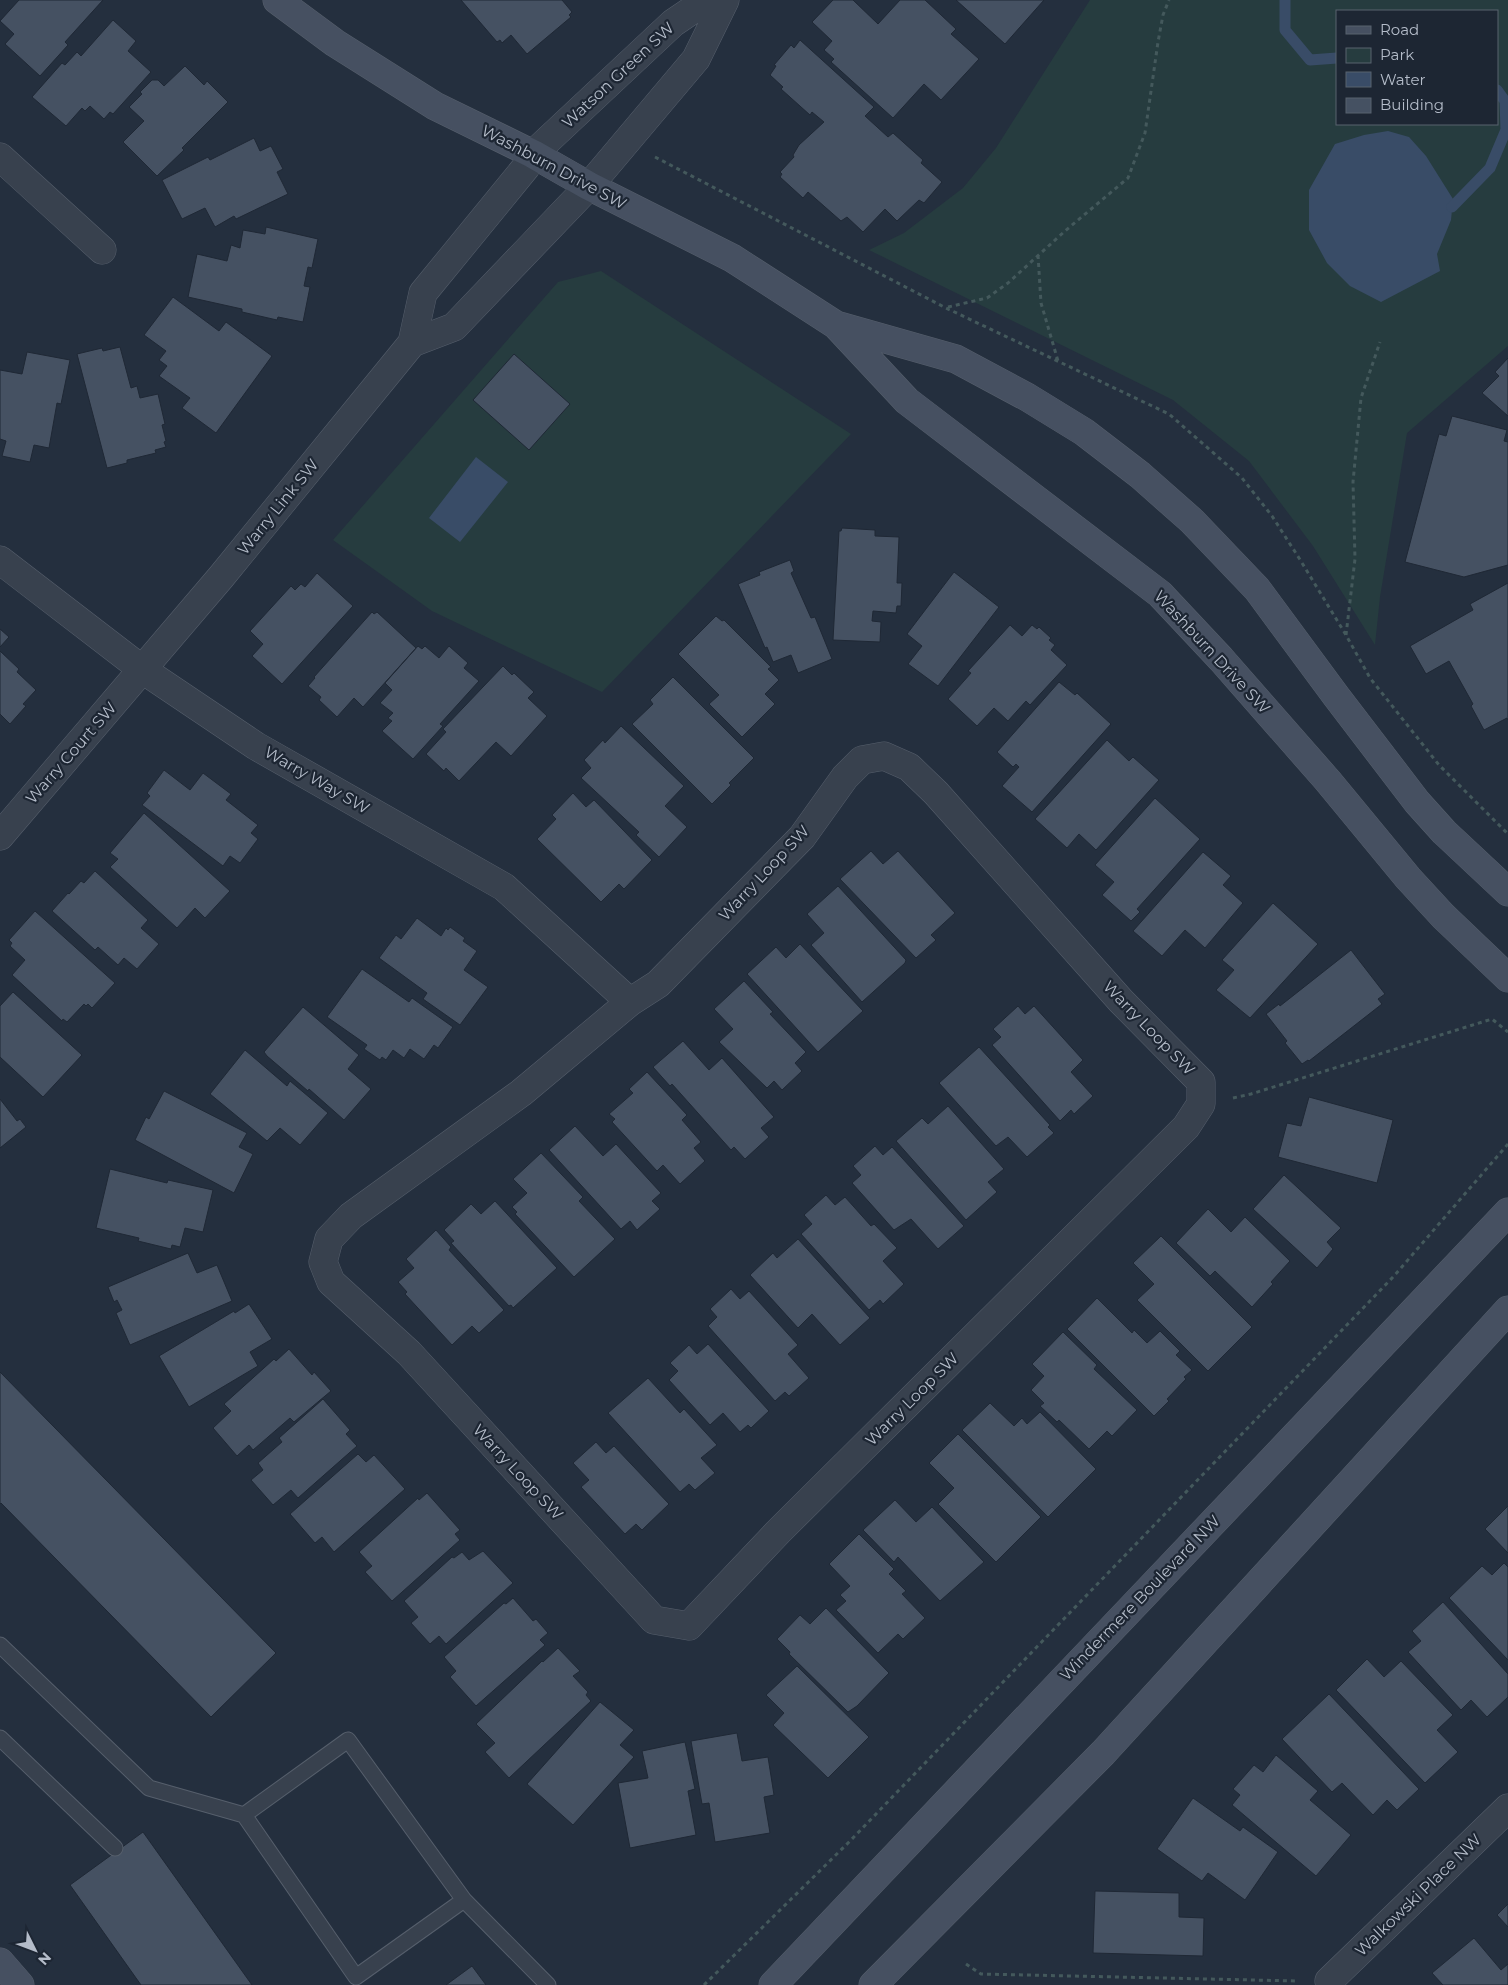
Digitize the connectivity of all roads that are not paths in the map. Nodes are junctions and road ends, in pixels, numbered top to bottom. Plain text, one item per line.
1 (277, 0) edge
2 (707, 0) edge
3 (726, 0) edge
4 (533, 154) junction
5 (0, 157) edge
6 (589, 186) junction
7 (102, 250) dead end
8 (836, 325) junction
9 (412, 344) junction
10 (0, 560) edge
11 (143, 670) junction
12 (0, 836) edge
13 (1508, 892) edge
14 (1508, 978) edge
15 (630, 1002) junction
16 (1508, 1212) edge
17 (1508, 1310) edge
18 (0, 1646) edge
19 (0, 1738) edge
20 (1508, 1808) edge
21 (244, 1815) junction
22 (115, 1848) dead end
23 (464, 1900) junction
24 (0, 1962) edge
25 (1329, 1982) road end
26 (20, 1985) edge
27 (548, 1985) edge
28 (773, 1985) edge
29 (873, 1985) edge

1 - 4 street, Washburn Drive SW
2 - 4 street, Watson Green SW
3 - 6 street
4 - 6 street, Washburn Drive SW
4 - 9 street, Warry Link SW
5 - 7 street
6 - 8 street, Washburn Drive SW
6 - 9 street, Warry Link SW
8 - 13 street, Washburn Drive SW
8 - 14 street, Washburn Drive SW
9 - 11 street, Warry Link SW
10 - 11 street, Warry Way SW
11 - 12 street, Warry Court SW
11 - 15 street, Warry Way SW
15 - 15 street, Warry Loop SW
16 - 28 street, Windermere Boulevard NW
17 - 29 street
18 - 21 lane
19 - 22 lane
20 - 25 street, Walkowski Place NW
21 - 23 lane
21 - 23 lane
23 - 27 lane
24 - 26 street

